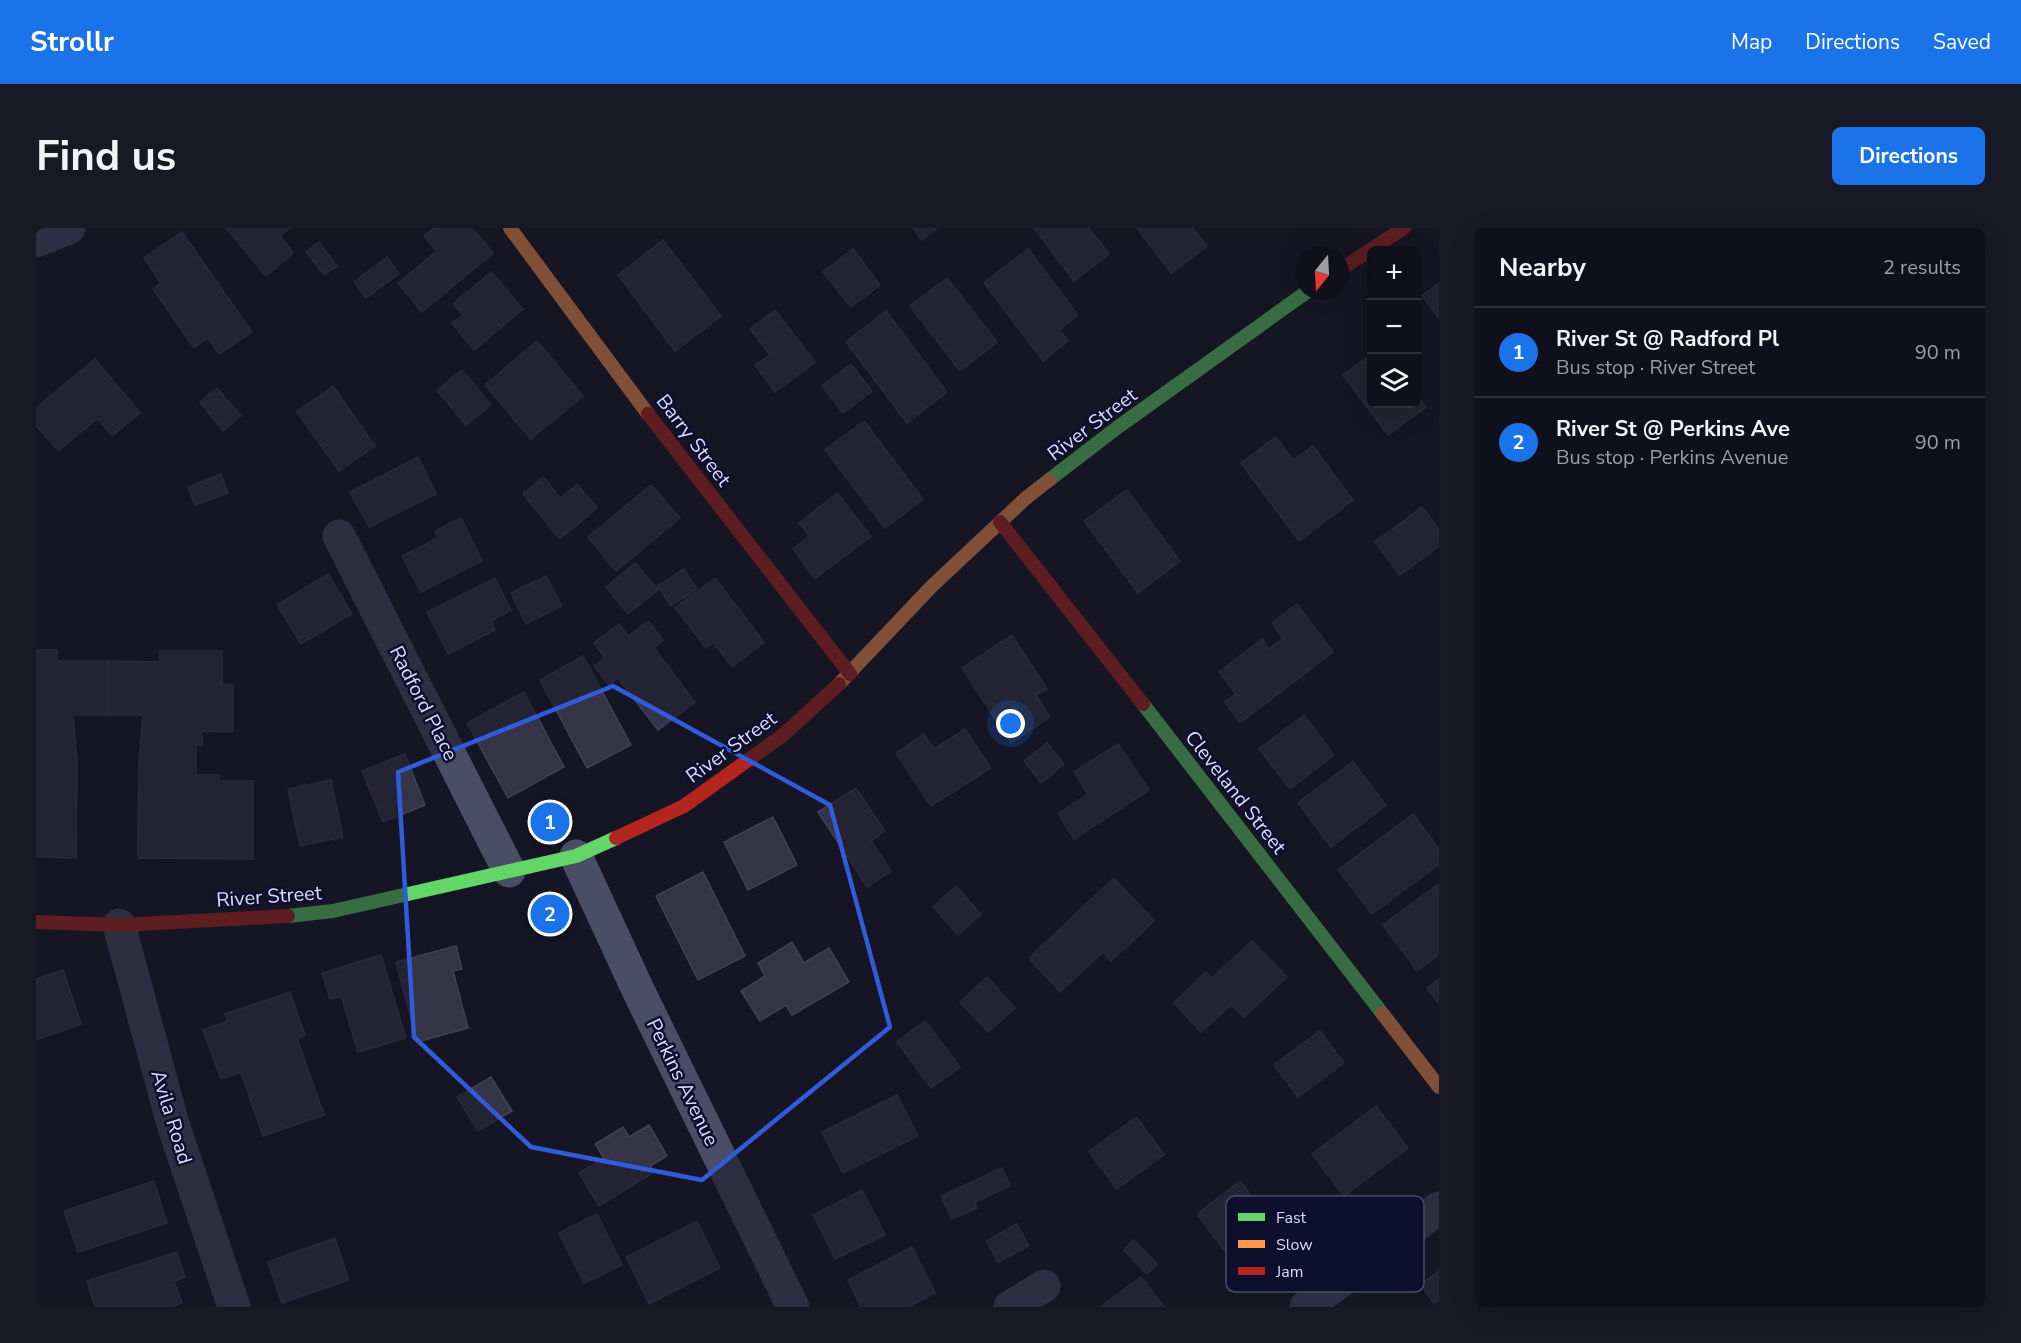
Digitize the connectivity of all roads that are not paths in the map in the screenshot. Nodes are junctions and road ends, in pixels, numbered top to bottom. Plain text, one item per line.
1 (69, 228) edge
2 (510, 228) edge
3 (1404, 228) edge
4 (36, 241) edge
5 (1349, 264) edge
6 (1295, 300) edge
7 (1000, 522) junction
8 (339, 536) dead end
9 (850, 674) junction
10 (576, 856) junction
11 (509, 871) junction
12 (36, 922) edge
13 (119, 925) junction
14 (1439, 1087) edge
15 (1439, 1208) edge
16 (1424, 1219) edge
17 (1044, 1286) dead end
18 (1326, 1292) edge
19 (234, 1307) edge
20 (793, 1307) edge
21 (1011, 1307) edge
22 (1306, 1307) edge

1 - 4 street
2 - 9 main road, Barry Street
3 - 5 main road
6 - 7 main road, River Street
7 - 9 main road, River Street
7 - 14 main road, Cleveland Street
8 - 11 street, Radford Place
9 - 10 main road, River Street
10 - 11 main road, River Street
10 - 20 street, Perkins Avenue
11 - 13 main road, River Street
12 - 13 main road, River Street
13 - 19 street, Avila Road
15 - 16 street
17 - 21 street
18 - 22 street

